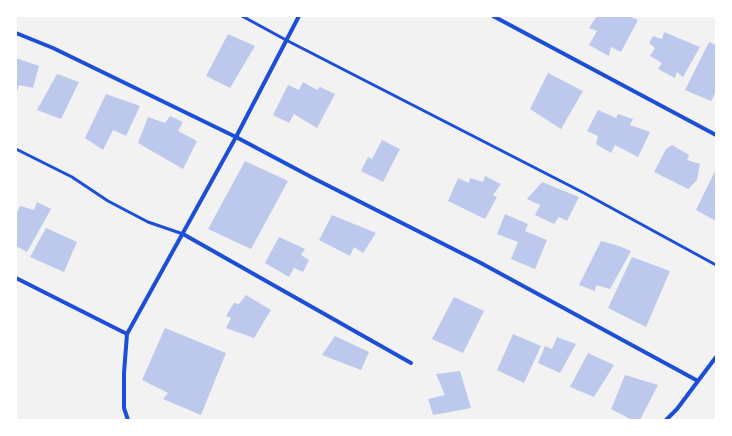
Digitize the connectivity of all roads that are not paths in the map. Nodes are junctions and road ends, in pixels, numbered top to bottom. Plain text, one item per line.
1 (242, 16) edge
2 (299, 16) edge
3 (493, 16) edge
4 (16, 33) edge
5 (286, 40) junction
6 (716, 135) edge
7 (236, 137) junction
8 (16, 149) edge
9 (183, 234) junction
10 (716, 265) edge
11 (16, 278) edge
12 (127, 334) junction
13 (716, 357) edge
14 (411, 363) dead end
15 (698, 381) junction
16 (128, 420) edge
17 (666, 420) edge

1 - 5 lane
2 - 5 street
3 - 6 street
4 - 7 street
5 - 7 street
5 - 10 lane
7 - 9 street
7 - 15 street
8 - 9 lane
9 - 12 street
9 - 14 street
11 - 12 street
12 - 16 street
13 - 15 street
15 - 17 street

